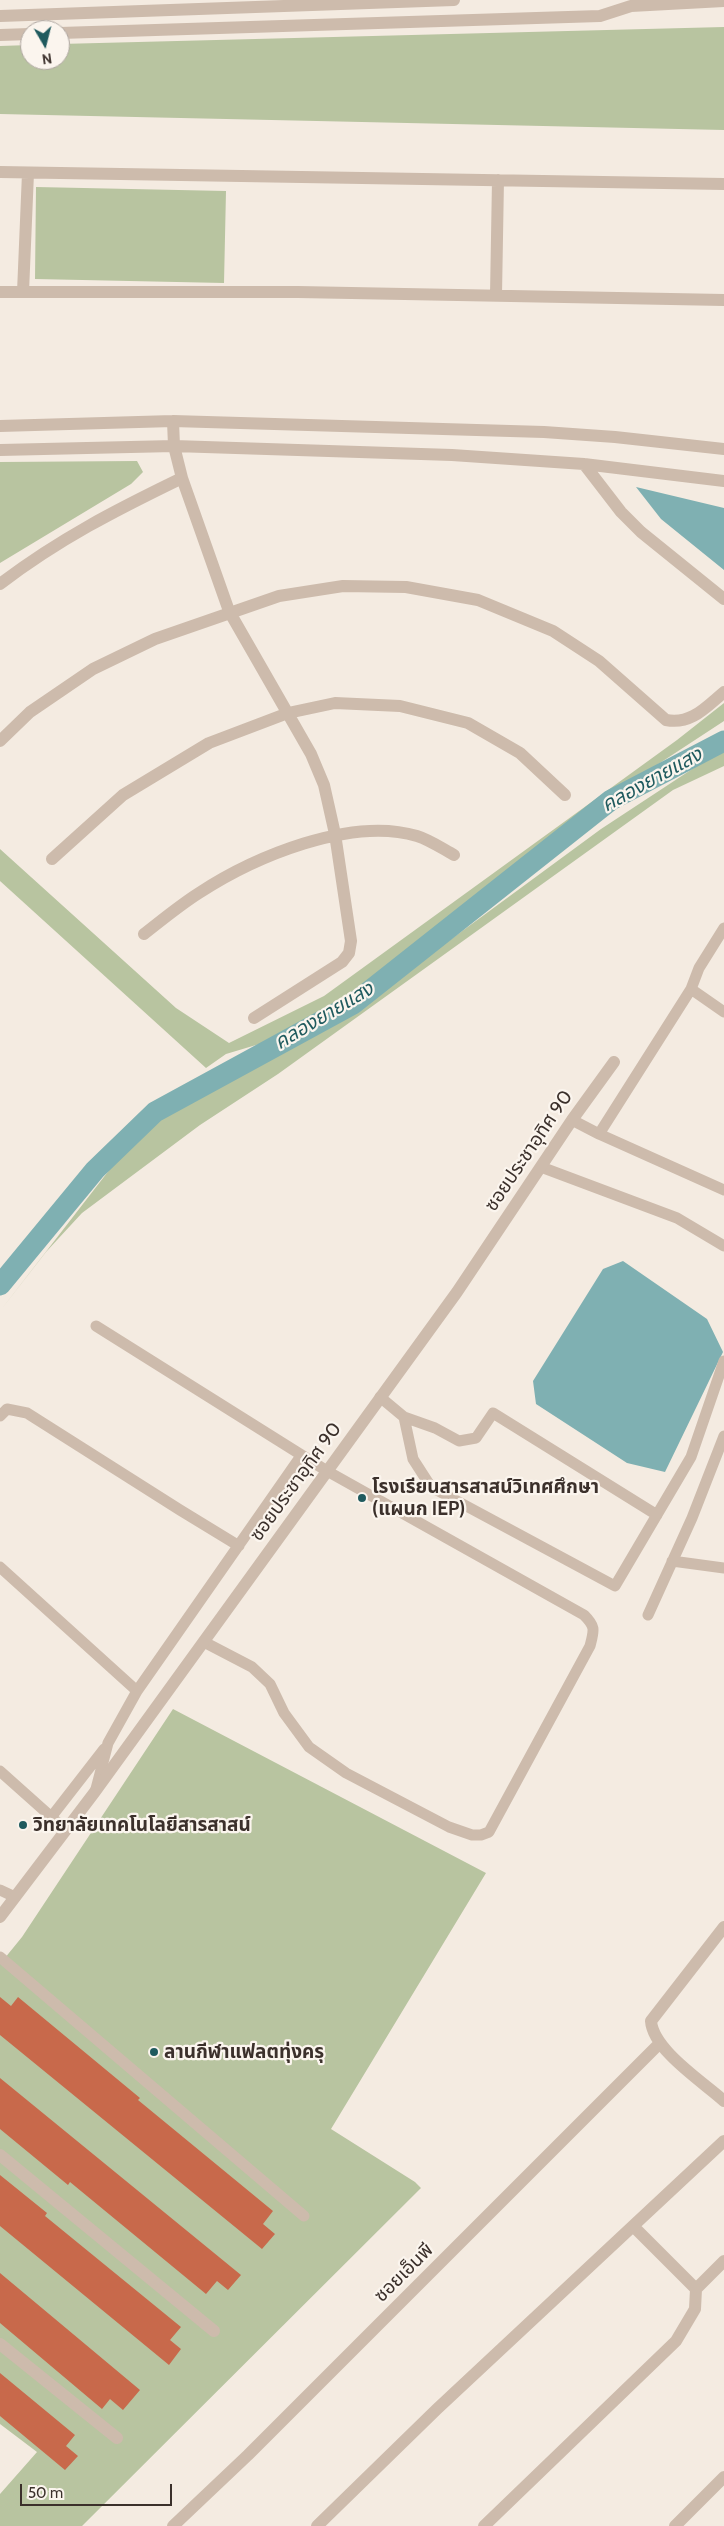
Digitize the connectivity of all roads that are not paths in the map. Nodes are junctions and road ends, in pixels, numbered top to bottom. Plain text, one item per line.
1 (454, 0) edge
2 (612, 0) edge
3 (724, 1) edge
4 (631, 6) junction
5 (262, 7) junction
6 (0, 16) edge
7 (263, 27) junction
8 (70, 33) edge
9 (20, 34) edge
10 (0, 35) edge
11 (0, 172) edge
12 (28, 173) junction
13 (498, 180) junction
14 (724, 184) edge
15 (0, 292) edge
16 (23, 292) junction
17 (496, 296) junction
18 (724, 300) edge
19 (173, 421) junction
20 (0, 426) edge
21 (174, 446) junction
22 (724, 449) edge
23 (0, 450) edge
24 (584, 464) junction
25 (182, 478) junction
26 (724, 481) edge
27 (0, 584) edge
28 (724, 599) edge
29 (230, 612) junction
30 (724, 692) edge
31 (288, 713) junction
32 (0, 741) edge
33 (565, 795) dead end
34 (335, 834) junction
35 (454, 855) dead end
36 (52, 860) dead end
37 (724, 928) edge
38 (144, 934) dead end
39 (691, 989) junction
40 (724, 1012) edge
41 (254, 1018) dead end
42 (614, 1062) dead end
43 (572, 1120) junction
44 (599, 1134) junction
45 (541, 1167) junction
46 (724, 1190) edge
47 (724, 1246) edge
48 (96, 1326) dead end
49 (724, 1361) edge
50 (380, 1397) junction
51 (0, 1416) edge
52 (404, 1417) junction
53 (724, 1436) edge
54 (301, 1456) junction
55 (327, 1471) junction
56 (657, 1515) junction
57 (239, 1546) junction
58 (672, 1561) junction
59 (0, 1567) edge
60 (724, 1568) edge
61 (648, 1615) dead end
62 (204, 1642) junction
63 (137, 1691) junction
64 (108, 1743) junction
65 (0, 1771) edge
66 (94, 1793) junction
67 (52, 1816) junction
68 (66, 1830) junction
69 (0, 1890) edge
70 (15, 1897) junction
71 (0, 1917) edge
72 (724, 1927) edge
73 (0, 1957) edge
74 (659, 2044) junction
75 (724, 2101) edge
76 (724, 2141) edge
77 (0, 2155) edge
78 (304, 2216) dead end
79 (633, 2226) junction
80 (724, 2261) edge
81 (696, 2289) junction
82 (214, 2331) dead end
83 (0, 2344) edge
84 (117, 2438) dead end
85 (724, 2477) edge
86 (173, 2526) edge
87 (317, 2526) edge
88 (484, 2526) edge
89 (675, 2526) edge

1 - 5 street
2 - 4 street
3 - 4 street
4 - 7 street
5 - 6 street
5 - 7 street
7 - 8 street
9 - 10 street
11 - 12 street
12 - 13 street
12 - 16 street
13 - 14 street
13 - 17 street
15 - 16 street
16 - 17 street
17 - 18 street
19 - 20 street
19 - 21 street
19 - 22 street
21 - 23 street
21 - 24 street
21 - 25 street
24 - 26 street
24 - 28 street
25 - 27 street
25 - 29 street
29 - 30 street
29 - 31 street
29 - 32 street
31 - 33 street
31 - 34 street
31 - 36 street
34 - 35 street
34 - 38 street
34 - 41 street
37 - 39 lane
39 - 40 lane
39 - 44 lane
42 - 43 street, ซอยประชาอุทิศ 90
43 - 44 lane
43 - 45 street, ซอยประชาอุทิศ 90
44 - 46 lane
45 - 47 lane
45 - 50 street, ซอยประชาอุทิศ 90
48 - 54 lane
49 - 56 lane
50 - 52 lane
50 - 55 street, ซอยประชาอุทิศ 90
51 - 57 lane
52 - 56 lane
52 - 56 lane
53 - 58 lane
54 - 55 lane
54 - 57 lane
55 - 62 street, ซอยประชาอุทิศ 90
55 - 62 lane
57 - 63 lane
58 - 60 lane
58 - 61 lane
59 - 63 lane
62 - 66 street, ซอยประชาอุทิศ 90
63 - 64 lane
64 - 66 lane
64 - 67 lane
65 - 67 lane
66 - 68 street, ซอยประชาอุทิศ 90
67 - 68 lane
68 - 70 street, ซอยประชาอุทิศ 90
69 - 70 lane
70 - 71 street, ซอยประชาอุทิศ 90
72 - 74 street
73 - 78 lane
74 - 75 street
74 - 86 street, ซอยเอ็นพี
76 - 79 street
77 - 82 street
79 - 81 street
79 - 87 street
80 - 81 street
81 - 88 street
83 - 84 street
85 - 89 street

